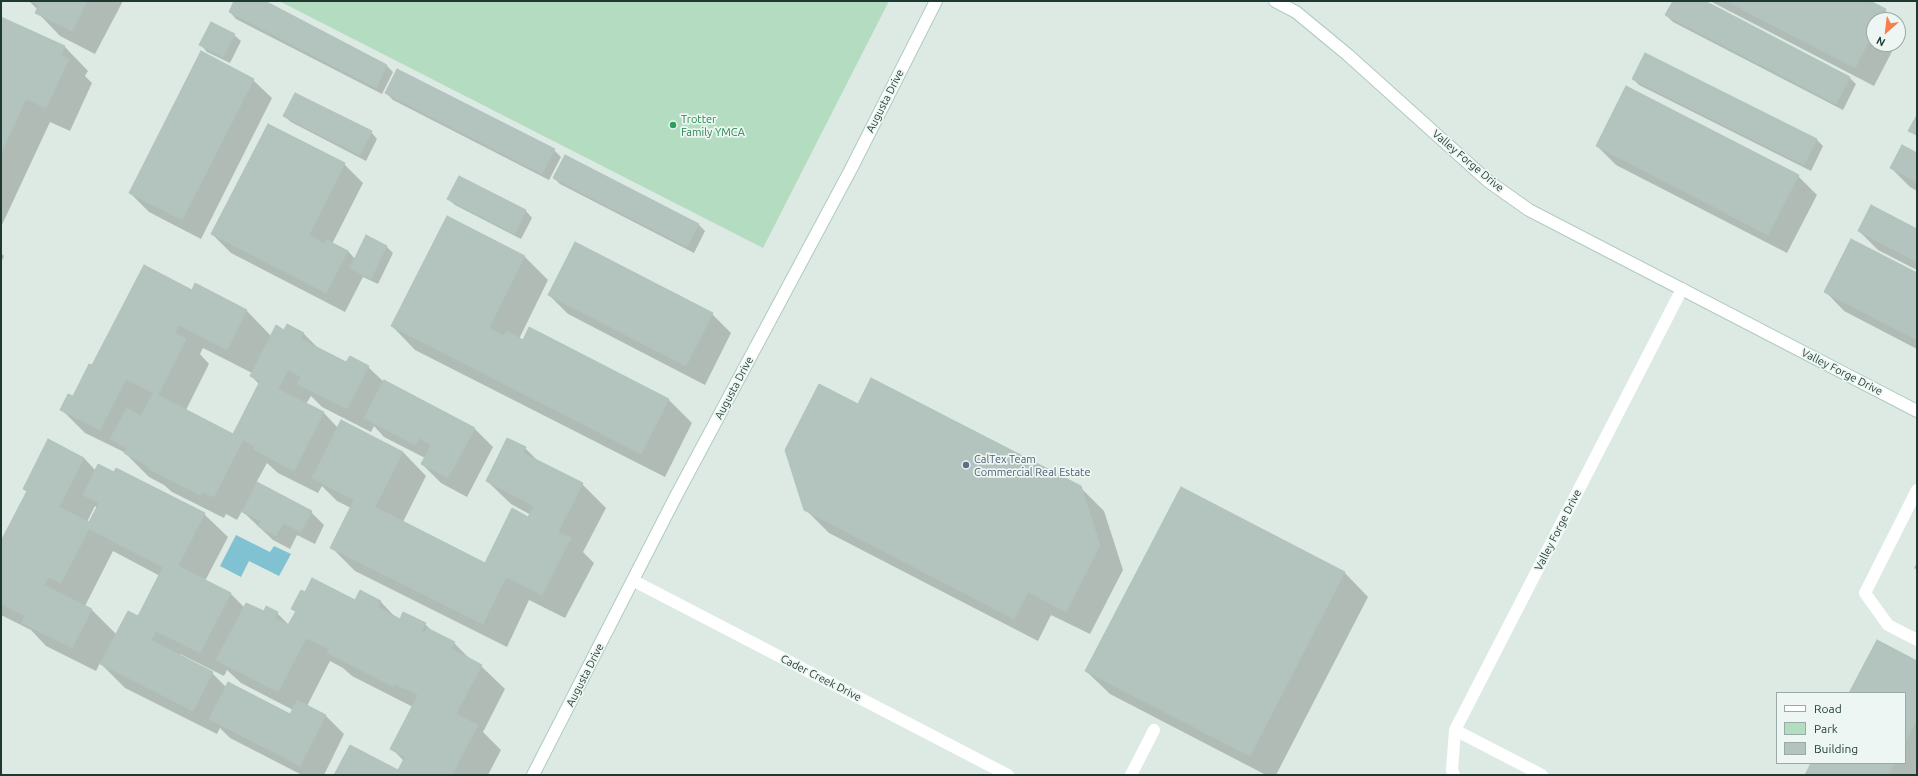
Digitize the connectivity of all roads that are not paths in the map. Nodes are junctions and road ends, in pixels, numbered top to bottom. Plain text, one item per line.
1 (936, 1) edge
2 (1275, 1) edge
3 (1682, 289) junction
4 (1917, 411) edge
5 (1917, 490) edge
6 (634, 581) junction
7 (1917, 640) edge
8 (1154, 730) dead end
9 (1456, 730) junction
10 (533, 775) edge
11 (1008, 775) edge
12 (1131, 775) edge
13 (1454, 775) edge
14 (1542, 775) edge

1 - 6 street, Augusta Drive
2 - 3 street, Valley Forge Drive
3 - 4 street, Valley Forge Drive
3 - 9 street, Valley Forge Drive
5 - 7 street
6 - 10 street, Augusta Drive
6 - 11 street, Cader Creek Drive
8 - 12 street
9 - 13 street, Valley Forge Drive
9 - 14 street

